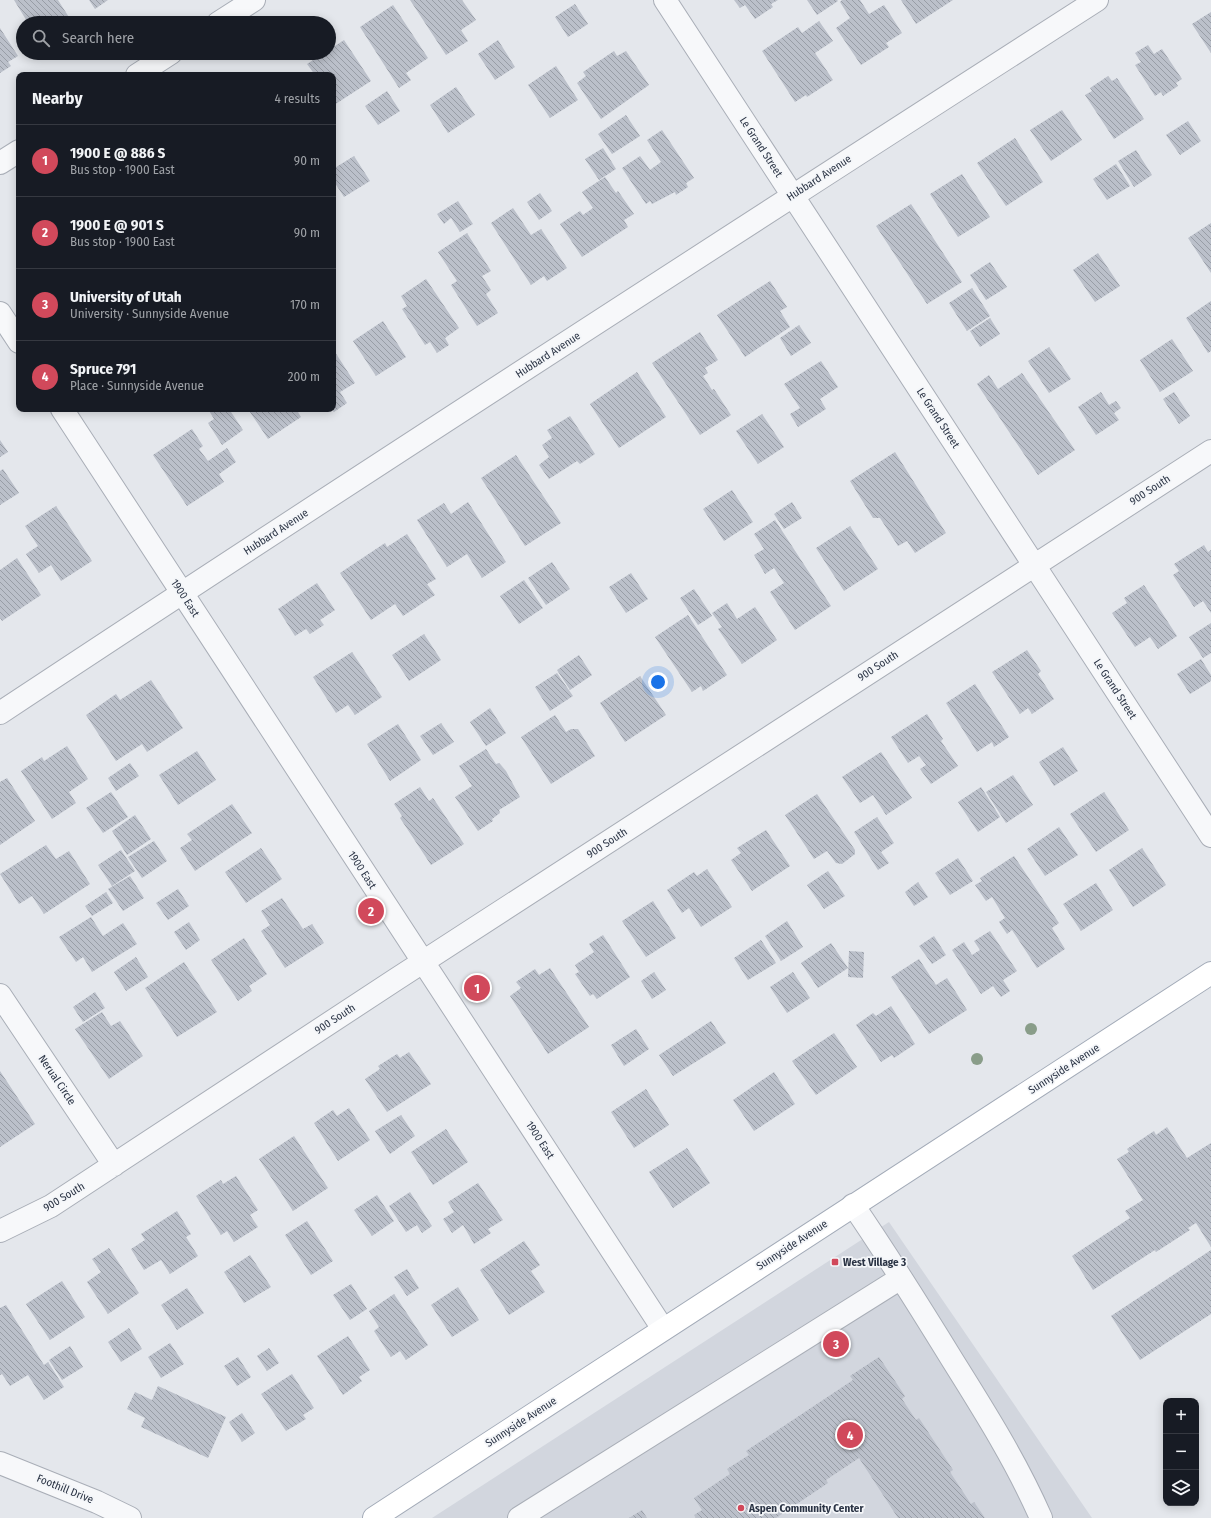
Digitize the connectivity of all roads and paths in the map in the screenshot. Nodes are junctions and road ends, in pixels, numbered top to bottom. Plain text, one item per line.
1 (254, 0) edge
2 (665, 0) edge
3 (1097, 0) edge
4 (229, 16) edge
5 (160, 60) edge
6 (142, 72) edge
7 (16, 153) edge
8 (0, 163) edge
9 (793, 195) junction
10 (0, 313) edge
11 (16, 337) edge
12 (64, 412) edge
13 (1211, 451) edge
14 (1034, 565) junction
15 (182, 593) junction
16 (0, 713) edge
17 (1211, 836) edge
18 (422, 962) junction
19 (1211, 973) edge
20 (0, 995) edge
21 (114, 1165) junction
22 (853, 1205) junction
23 (0, 1231) edge
24 (902, 1278) junction
25 (663, 1329) junction
26 (0, 1463) edge
27 (130, 1518) edge
28 (374, 1518) edge
29 (519, 1518) edge
30 (1041, 1518) edge

1 - 4 street
2 - 9 street, Le Grand Street
3 - 9 street, Hubbard Avenue
5 - 6 street
7 - 8 street
9 - 14 street, Le Grand Street
9 - 15 street, Hubbard Avenue
10 - 11 street
12 - 15 street, 1900 East
13 - 14 street, 900 South
14 - 17 street, Le Grand Street
14 - 18 street, 900 South
15 - 16 street, Hubbard Avenue
15 - 18 street, 1900 East
18 - 21 street, 900 South
18 - 25 street, 1900 East
19 - 22 main road, Sunnyside Avenue
20 - 21 street, Nerual Circle
21 - 23 street, 900 South
22 - 24 street
22 - 25 main road, Sunnyside Avenue
24 - 29 street
24 - 30 street
25 - 28 main road, Sunnyside Avenue
26 - 27 street, Foothill Drive

